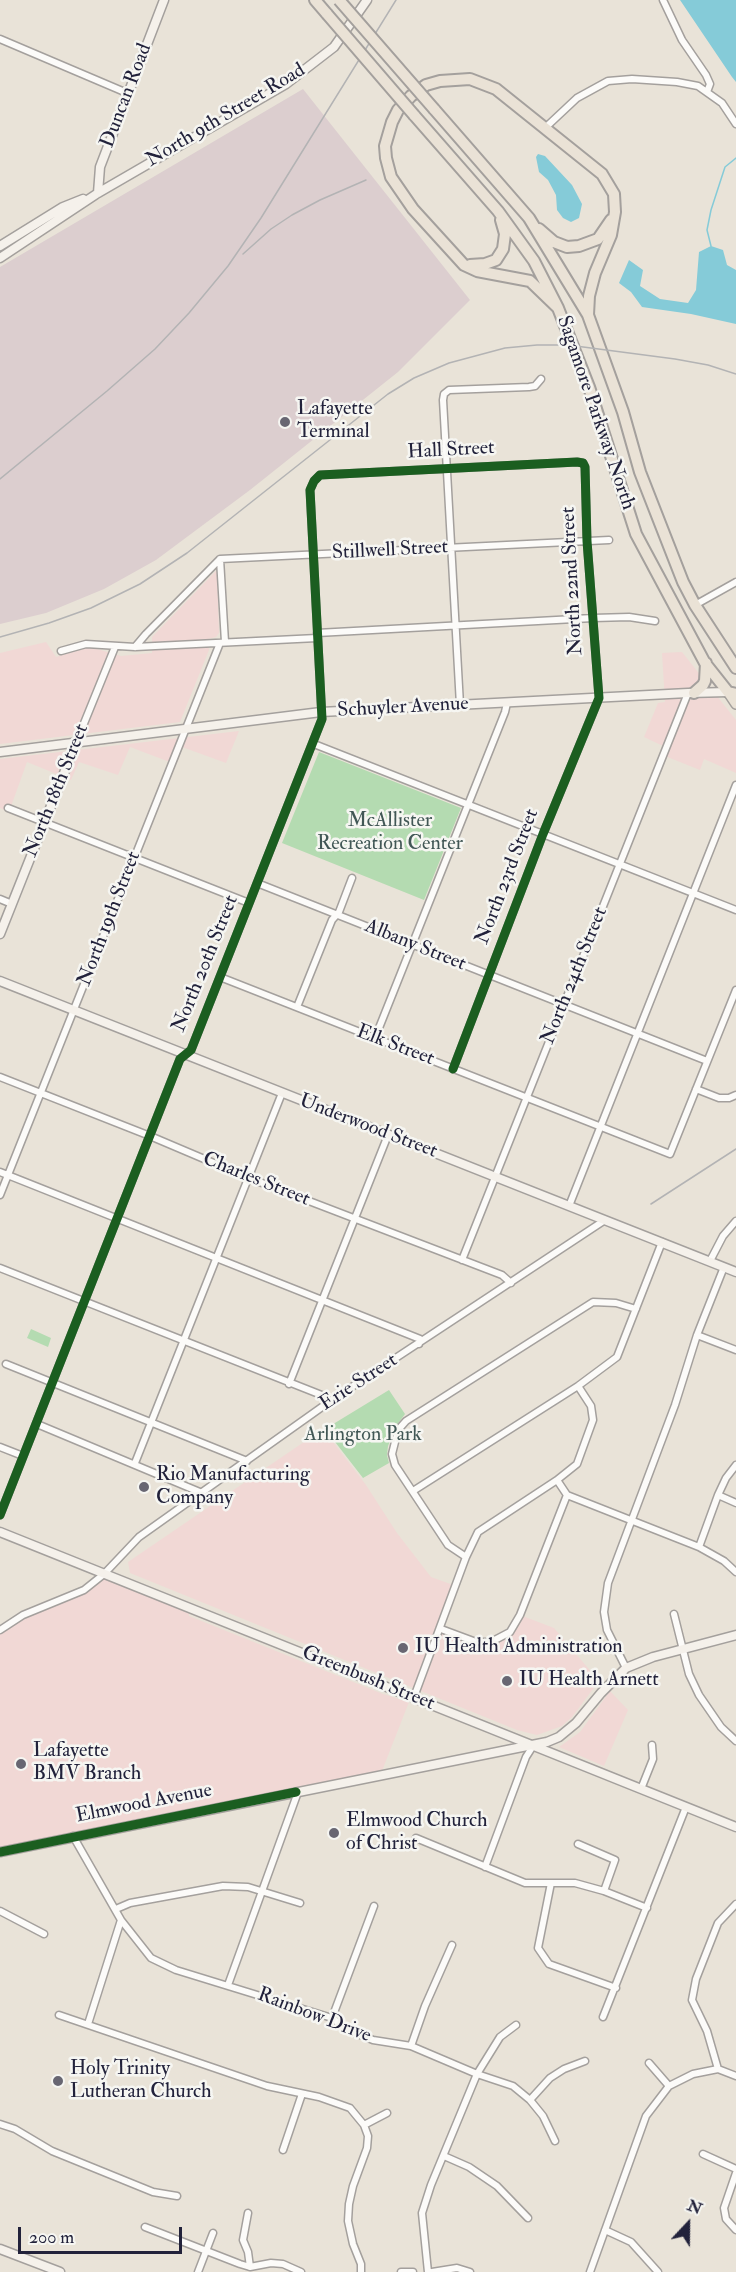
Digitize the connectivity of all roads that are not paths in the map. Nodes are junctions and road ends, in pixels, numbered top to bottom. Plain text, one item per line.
1 (164, 0) edge
2 (315, 0) edge
3 (339, 0) edge
4 (367, 0) edge
5 (663, 0) edge
6 (0, 39) edge
7 (707, 92) junction
8 (128, 93) junction
9 (736, 124) edge
10 (544, 128) junction
11 (98, 194) junction
12 (498, 211) junction
13 (615, 212) junction
14 (529, 218) junction
15 (0, 246) edge
16 (0, 258) edge
17 (464, 265) junction
18 (558, 308) junction
19 (588, 315) junction
20 (541, 379) dead end
21 (583, 463) joint
22 (447, 469) junction
23 (321, 475) joint
24 (609, 540) dead end
25 (587, 541) junction
26 (452, 548) junction
27 (313, 555) junction
28 (220, 559) junction
29 (736, 582) edge
30 (695, 605) junction
31 (592, 618) junction
32 (655, 621) dead end
33 (455, 625) junction
34 (317, 636) junction
35 (222, 642) junction
36 (115, 647) junction
37 (135, 647) junction
38 (61, 651) dead end
39 (705, 663) junction
40 (736, 668) edge
41 (691, 693) junction
42 (732, 693) edge
43 (598, 698) junction
44 (507, 703) junction
45 (736, 704) edge
46 (460, 705) junction
47 (321, 712) junction
48 (186, 730) junction
49 (76, 743) junction
50 (314, 744) junction
51 (0, 752) edge
52 (736, 785) edge
53 (468, 805) junction
54 (8, 808) dead end
55 (45, 822) junction
56 (543, 834) junction
57 (134, 857) junction
58 (619, 865) junction
59 (352, 878) dead end
60 (257, 883) junction
61 (692, 893) junction
62 (0, 899) edge
63 (249, 903) junction
64 (12, 904) junction
65 (736, 910) edge
66 (335, 915) junction
67 (0, 934) edge
68 (412, 945) junction
69 (490, 975) junction
70 (220, 977) junction
71 (0, 981) edge
72 (736, 990) edge
73 (564, 1004) junction
74 (297, 1007) junction
75 (74, 1010) junction
76 (636, 1033) junction
77 (375, 1038) junction
78 (184, 1054) junction
79 (707, 1061) junction
80 (453, 1069) junction
81 (0, 1077) edge
82 (696, 1089) junction
83 (40, 1093) junction
84 (282, 1093) junction
85 (736, 1095) edge
86 (527, 1098) junction
87 (599, 1126) junction
88 (388, 1134) junction
89 (150, 1136) junction
90 (0, 1172) edge
91 (8, 1175) junction
92 (495, 1177) junction
93 (249, 1178) junction
94 (0, 1195) edge
95 (569, 1206) junction
96 (117, 1218) junction
97 (354, 1218) junction
98 (605, 1220) junction
99 (736, 1221) edge
100 (662, 1242) junction
101 (218, 1258) junction
102 (462, 1260) junction
103 (710, 1261) junction
104 (724, 1267) junction
105 (0, 1268) edge
106 (736, 1272) edge
107 (511, 1283) junction
108 (322, 1300) junction
109 (84, 1302) junction
110 (636, 1310) junction
111 (697, 1335) junction
112 (185, 1341) junction
113 (419, 1344) junction
114 (736, 1350) edge
115 (6, 1364) dead end
116 (53, 1382) junction
117 (289, 1384) junction
118 (578, 1386) junction
119 (328, 1402) junction
120 (150, 1423) junction
121 (36, 1424) junction
122 (0, 1447) edge
123 (23, 1456) junction
124 (247, 1461) junction
125 (135, 1463) junction
126 (736, 1466) edge
127 (557, 1480) junction
128 (413, 1491) junction
129 (202, 1493) junction
130 (567, 1495) junction
131 (718, 1495) junction
132 (736, 1503) edge
133 (0, 1515) edge
134 (632, 1520) junction
135 (0, 1532) edge
136 (699, 1547) junction
137 (466, 1557) junction
138 (736, 1572) edge
139 (105, 1574) junction
140 (674, 1614) dead end
141 (441, 1629) junction
142 (0, 1630) edge
143 (736, 1635) edge
144 (683, 1649) junction
145 (626, 1668) junction
146 (414, 1697) junction
147 (736, 1741) edge
148 (652, 1745) dead end
149 (533, 1746) junction
150 (641, 1789) junction
151 (298, 1792) junction
152 (686, 1807) junction
153 (736, 1827) edge
154 (73, 1836) junction
155 (416, 1838) dead end
156 (578, 1844) dead end
157 (0, 1852) edge
158 (485, 1867) junction
159 (551, 1883) junction
160 (262, 1890) junction
161 (603, 1891) junction
162 (300, 1903) dead end
163 (736, 1904) edge
164 (374, 1906) dead end
165 (647, 1908) junction
166 (116, 1909) junction
167 (0, 1911) edge
168 (121, 1920) junction
169 (44, 1934) dead end
170 (452, 1945) dead end
171 (228, 1985) junction
172 (616, 1988) junction
173 (58, 2015) dead end
174 (603, 2017) dead end
175 (332, 2018) junction
176 (88, 2025) junction
177 (516, 2025) dead end
178 (411, 2046) junction
179 (585, 2061) dead end
180 (649, 2063) dead end
181 (718, 2069) junction
182 (477, 2074) junction
183 (736, 2076) edge
184 (669, 2086) junction
185 (302, 2094) junction
186 (530, 2100) junction
187 (387, 2113) dead end
188 (0, 2124) edge
189 (364, 2125) junction
190 (555, 2141) dead end
191 (283, 2150) dead end
192 (703, 2154) dead end
193 (444, 2156) junction
194 (736, 2171) edge
195 (177, 2196) dead end
196 (248, 2213) dead end
197 (528, 2218) dead end
198 (145, 2227) dead end
199 (605, 2230) junction
200 (736, 2230) edge
201 (213, 2233) dead end
202 (0, 2249) edge
203 (206, 2251) junction
204 (250, 2267) junction
205 (60, 2272) edge
206 (198, 2272) edge
207 (301, 2272) edge
208 (361, 2272) edge
209 (401, 2272) edge
210 (413, 2272) edge
211 (430, 2272) edge
212 (470, 2272) edge
213 (590, 2272) edge
214 (658, 2272) edge

1 - 8 main road, Duncan Road
2 - 12 highway, Sagamore Parkway North, bridge
3 - 14 highway, Sagamore Parkway North, bridge
4 - 11 main road, North 9th Street Road
5 - 7 street
6 - 8 street
7 - 9 street
7 - 10 street
8 - 11 main road, Duncan Road
10 - 13 highway
10 - 17 highway
11 - 15 main road
11 - 16 main road
12 - 17 highway
12 - 18 highway, Sagamore Parkway North
13 - 14 highway
13 - 19 highway
14 - 19 highway, Sagamore Parkway North
17 - 18 highway
18 - 39 highway, Sagamore Parkway North
19 - 30 highway, Sagamore Parkway North
20 - 22 street
21 - 22 street, Hall Street
21 - 25 street, North 22nd Street
22 - 23 street, Hall Street
22 - 26 street
23 - 27 street, North 20th Street
24 - 25 street, Stillwell Street
25 - 26 street, Stillwell Street
25 - 31 street, North 22nd Street
26 - 27 street, Stillwell Street
26 - 33 street
27 - 28 street, Stillwell Street
27 - 34 street, North 20th Street
28 - 35 street, North 19th Street
28 - 37 street
29 - 30 street
30 - 40 highway, Sagamore Parkway North
31 - 32 street
31 - 33 street
31 - 43 street, North 22nd Street
33 - 34 street
33 - 46 street
34 - 35 street
34 - 47 street, North 20th Street
35 - 37 street
35 - 48 street, North 19th Street
36 - 37 street
36 - 38 street
36 - 49 street, North 18th Street
39 - 41 highway
39 - 42 highway, Sagamore Parkway North
41 - 42 main road, Schuyler Avenue
41 - 43 main road, Schuyler Avenue
41 - 58 street, North 24th Street
42 - 45 main road, Sagamore Parkway North
43 - 44 main road, Schuyler Avenue
43 - 56 street, North 23rd Street
44 - 46 main road, Schuyler Avenue
44 - 53 street
46 - 47 main road, Schuyler Avenue
47 - 48 main road, Schuyler Avenue
47 - 50 street, North 20th Street
48 - 49 main road, Schuyler Avenue
48 - 57 street, North 19th Street
49 - 51 main road, Schuyler Avenue
49 - 55 main road, North 18th Street
50 - 53 street
50 - 60 street, North 20th Street
52 - 61 street
53 - 56 street
53 - 68 street
54 - 55 street
55 - 57 street
55 - 64 main road, North 18th Street
56 - 58 street
56 - 69 street, North 23rd Street
57 - 63 street
57 - 75 street, North 19th Street
58 - 61 street
58 - 73 street, North 24th Street
59 - 66 street
60 - 63 street, North 20th Street
60 - 66 street, Albany Street
61 - 65 street
61 - 76 street
62 - 64 street
63 - 70 street, North 20th Street
64 - 67 main road, North 18th Street
66 - 68 street, Albany Street
66 - 74 street
68 - 69 street, Albany Street
68 - 77 street
69 - 73 street, Albany Street
69 - 80 street, North 23rd Street
70 - 74 street, Elk Street
70 - 78 street, North 20th Street
71 - 75 main road, Underwood Street
72 - 79 street
73 - 76 street, Albany Street
73 - 86 street, North 24th Street
74 - 77 street, Elk Street
75 - 78 main road, Underwood Street
75 - 83 street, North 19th Street
76 - 79 street, Albany Street
76 - 87 street
77 - 80 street, Elk Street
78 - 84 main road, Underwood Street
78 - 89 street, North 20th Street
79 - 82 street
80 - 86 street, Elk Street
81 - 83 street, Charles Street
82 - 85 street
82 - 87 street, Elk Street
83 - 89 street, Charles Street
83 - 91 street, North 19th Street
84 - 88 main road, Underwood Street
84 - 93 street
86 - 87 street, Elk Street
86 - 92 street, North 24th Street
87 - 95 street
88 - 92 main road, Underwood Street
88 - 97 street
89 - 93 street, Charles Street
89 - 96 street, North 20th Street
90 - 91 street
91 - 94 street, North 19th Street
91 - 96 street
92 - 95 main road, Underwood Street
92 - 102 street, North 24th Street
93 - 97 street, Charles Street
93 - 101 street
95 - 98 main road, Underwood Street
96 - 101 street
96 - 109 street, North 20th Street
97 - 102 street, Charles Street
97 - 108 street
98 - 100 main road, Underwood Street
98 - 107 street, Erie Street
99 - 103 street
100 - 103 main road, Underwood Street
100 - 110 street
101 - 108 street
101 - 112 street
102 - 107 street, Charles Street
103 - 104 main road, Underwood Street
104 - 106 main road, Underwood Street
104 - 111 street
105 - 109 street
107 - 113 street, Erie Street
108 - 113 street
108 - 117 street
109 - 112 street
109 - 116 street, North 20th Street
110 - 118 street
110 - 128 street
111 - 114 street
111 - 134 street
112 - 117 street
112 - 120 street
113 - 119 street, Erie Street
115 - 116 street
116 - 120 street
116 - 121 street, North 20th Street
117 - 119 street
118 - 127 street
118 - 128 street
119 - 124 street, Erie Street
120 - 124 street
120 - 125 street
121 - 123 street, North 20th Street
121 - 125 street
122 - 123 street
123 - 133 street, North 20th Street
124 - 129 street, Erie Street
125 - 129 street
126 - 131 street
127 - 130 street
127 - 137 street
128 - 137 street
129 - 139 street, Erie Street
130 - 134 street
130 - 141 street
131 - 132 street
131 - 136 street
134 - 136 street
134 - 145 street
135 - 139 main road, Greenbush Street
136 - 138 street
137 - 141 street
139 - 142 street, Erie Street
139 - 146 main road, Greenbush Street
140 - 144 street
141 - 146 street
143 - 144 main road, Elmwood Avenue
144 - 145 main road, Elmwood Avenue
144 - 147 street
145 - 149 main road, Elmwood Avenue
146 - 149 main road, Greenbush Street
148 - 150 street
149 - 150 main road, Greenbush Street
149 - 151 main road, Elmwood Avenue
149 - 158 street
150 - 152 main road, Greenbush Street
151 - 154 main road, Elmwood Avenue
151 - 160 street
152 - 153 main road, Greenbush Street
152 - 165 street
154 - 157 main road, Elmwood Avenue
154 - 166 street, Rainbow Drive
155 - 158 street
156 - 161 street
158 - 159 street
159 - 161 street
159 - 172 street
160 - 162 street
160 - 166 street
160 - 171 street
161 - 165 street
163 - 181 street
164 - 175 street
165 - 172 street
166 - 168 street, Rainbow Drive
167 - 169 street
168 - 171 street, Rainbow Drive
168 - 176 street
170 - 178 street
171 - 175 street, Rainbow Drive
172 - 174 street
173 - 176 street
175 - 178 street, Rainbow Drive
176 - 185 street
177 - 182 street
178 - 182 street, Rainbow Drive
179 - 186 street
180 - 184 street
181 - 183 street
181 - 184 street
182 - 186 street, Rainbow Drive
182 - 193 street
184 - 199 street
185 - 189 street
185 - 191 street
186 - 190 street, Rainbow Drive
187 - 189 street
188 - 195 street
189 - 208 street
192 - 194 street
193 - 197 street
193 - 211 street
194 - 200 street
196 - 204 street
198 - 203 street
199 - 213 street
199 - 214 street
201 - 203 street
202 - 205 main road
203 - 204 street
203 - 206 street
204 - 207 street
209 - 210 street
211 - 212 street

